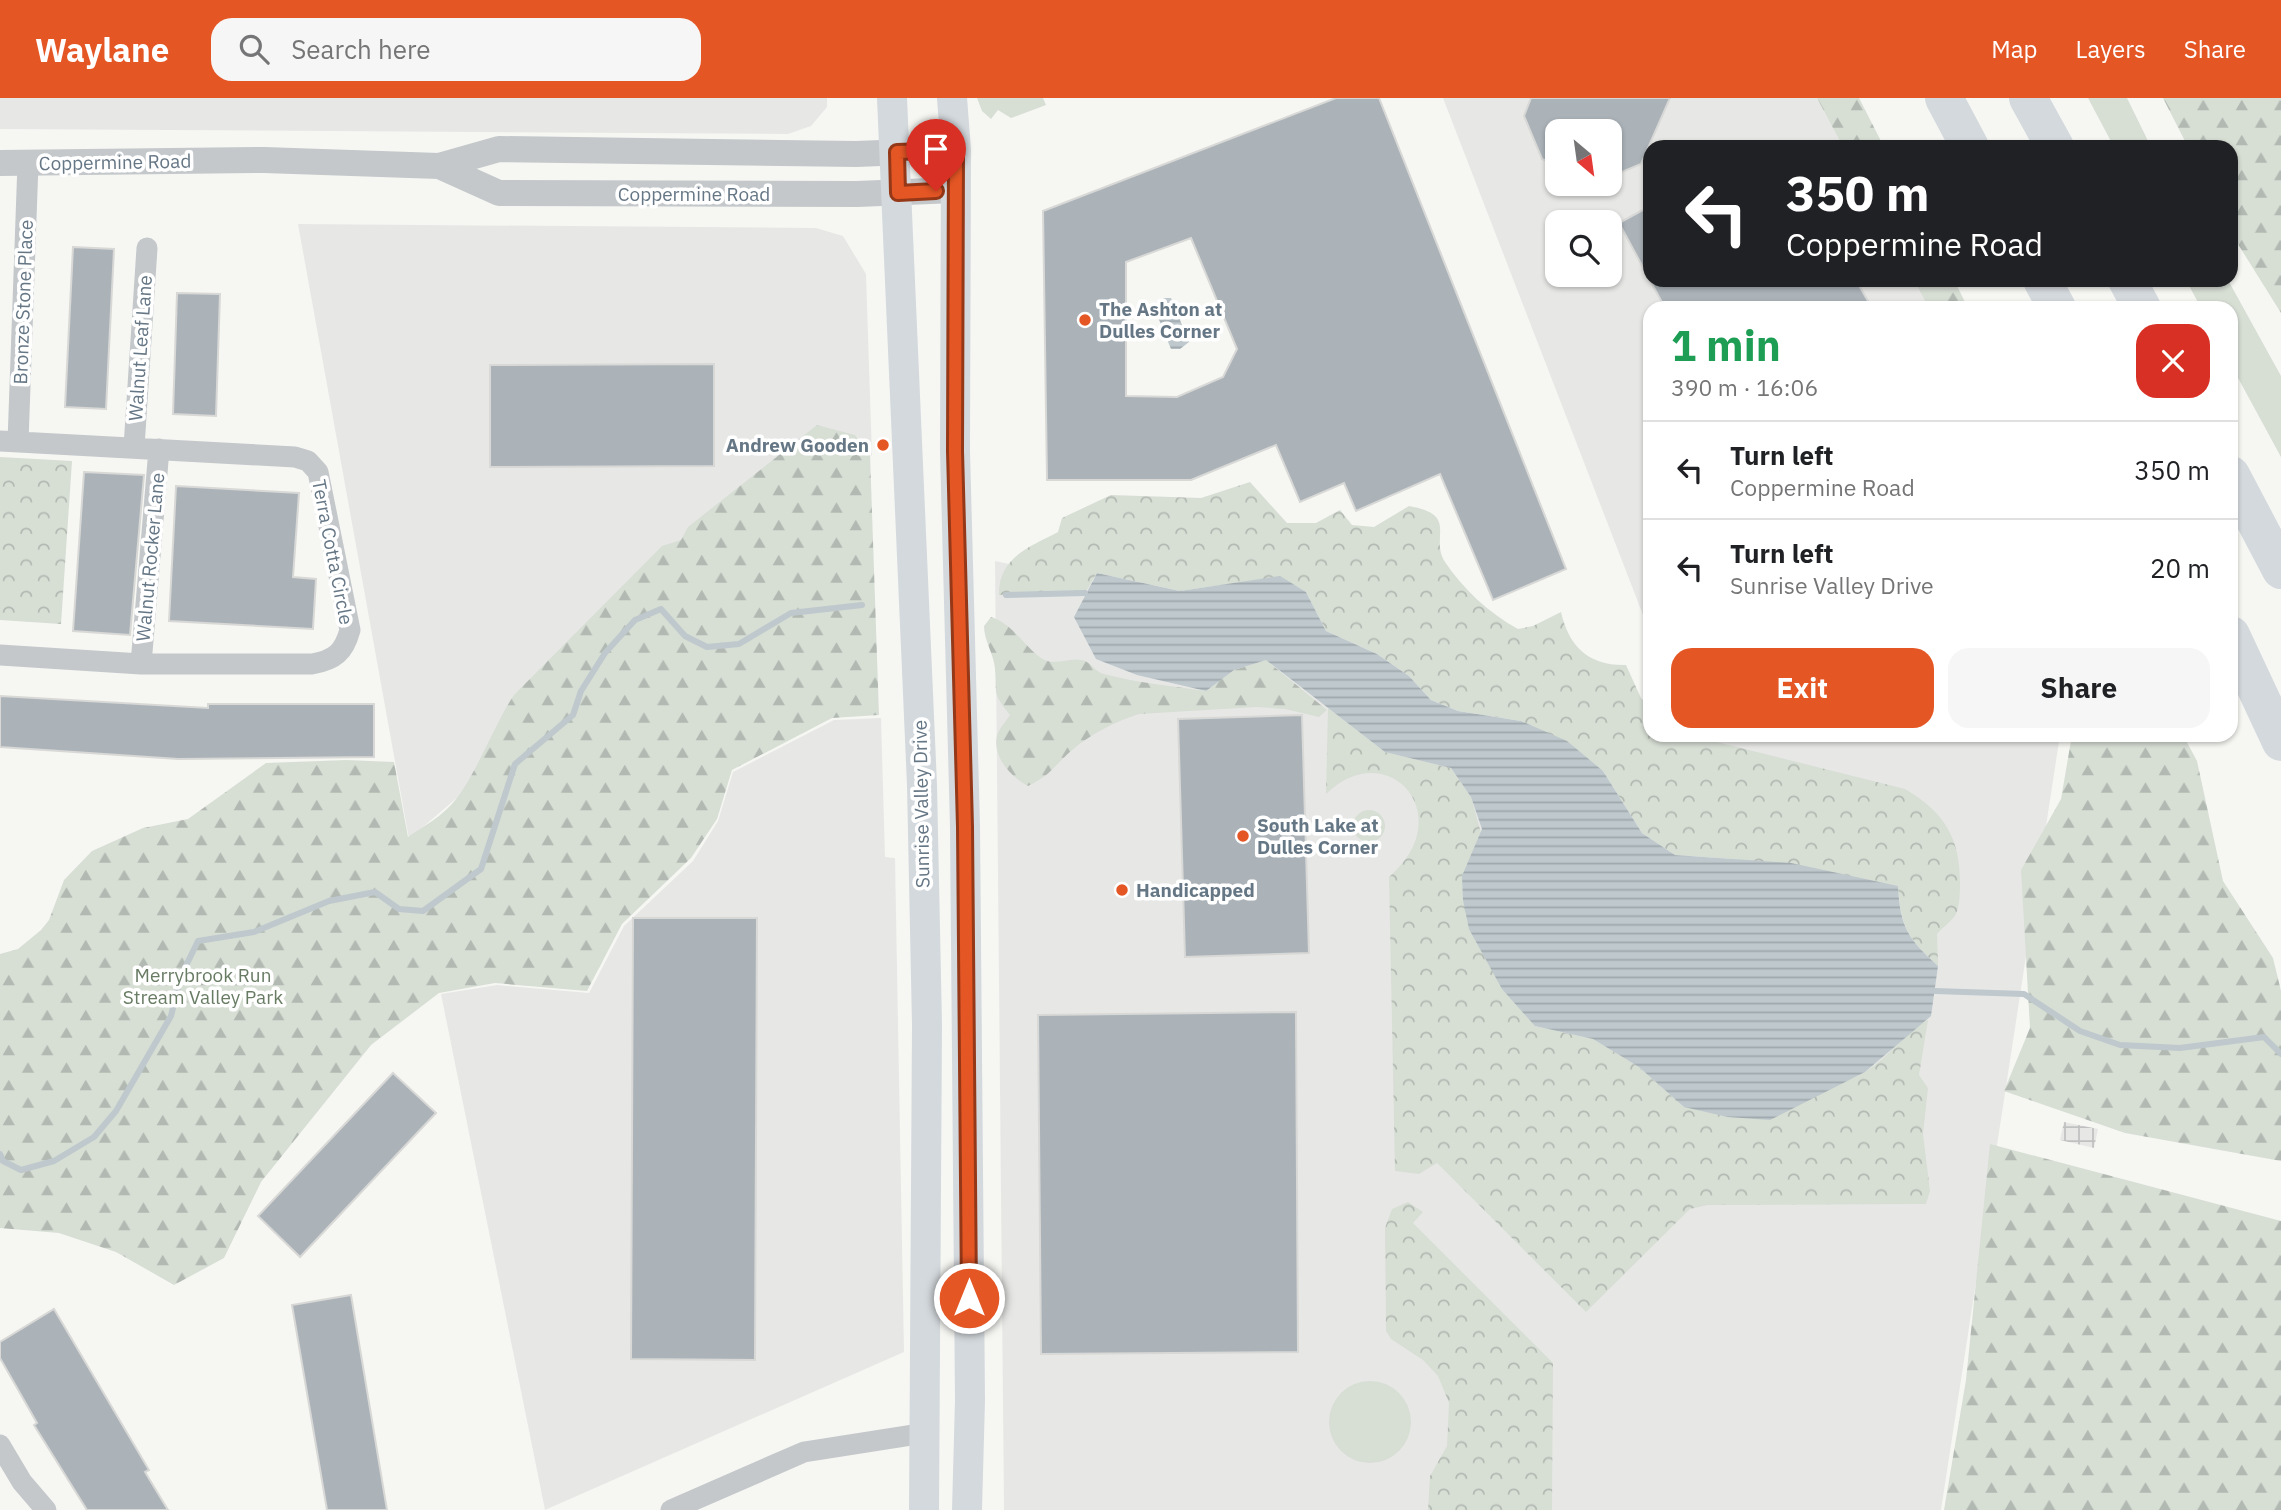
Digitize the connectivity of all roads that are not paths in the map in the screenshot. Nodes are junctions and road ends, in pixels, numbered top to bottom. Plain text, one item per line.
1 (892, 98) edge
2 (952, 98) edge
3 (1944, 98) edge
4 (2028, 98) edge
5 (1966, 140) edge
6 (2051, 140) edge
7 (956, 150) junction
8 (897, 152) junction
9 (0, 163) edge
10 (28, 163) junction
11 (439, 166) junction
12 (955, 190) junction
13 (898, 193) junction
14 (146, 248) dead end
15 (9, 441) edge
16 (134, 447) junction
17 (159, 449) junction
18 (2238, 488) edge
19 (2281, 570) edge
20 (2238, 650) edge
21 (0, 655) edge
22 (141, 664) junction
23 (2281, 742) edge
24 (925, 1433) junction
25 (0, 1445) edge
26 (46, 1510) edge
27 (671, 1510) edge
28 (924, 1510) edge
29 (967, 1510) edge

1 - 8 main road, Sunrise Valley Drive
2 - 7 main road
3 - 5 highway
4 - 6 highway
7 - 8 street, Coppermine Road
7 - 12 main road
8 - 11 street, Coppermine Road
8 - 13 main road, Sunrise Valley Drive
9 - 10 street, Coppermine Road
10 - 11 street, Coppermine Road
10 - 15 street, Bronze Stone Place
11 - 13 street, Coppermine Road
12 - 13 street, Coppermine Road
12 - 29 main road
13 - 24 main road, Sunrise Valley Drive
14 - 16 street, Walnut Leaf Lane
15 - 16 street, Terra Cotta Circle
16 - 17 street, Terra Cotta Circle
17 - 22 street, Walnut Rocker Lane
17 - 22 street, Terra Cotta Circle
18 - 19 highway
20 - 23 highway
21 - 22 street, Terra Cotta Circle
24 - 27 street
24 - 28 main road, Sunrise Valley Drive
25 - 26 street

